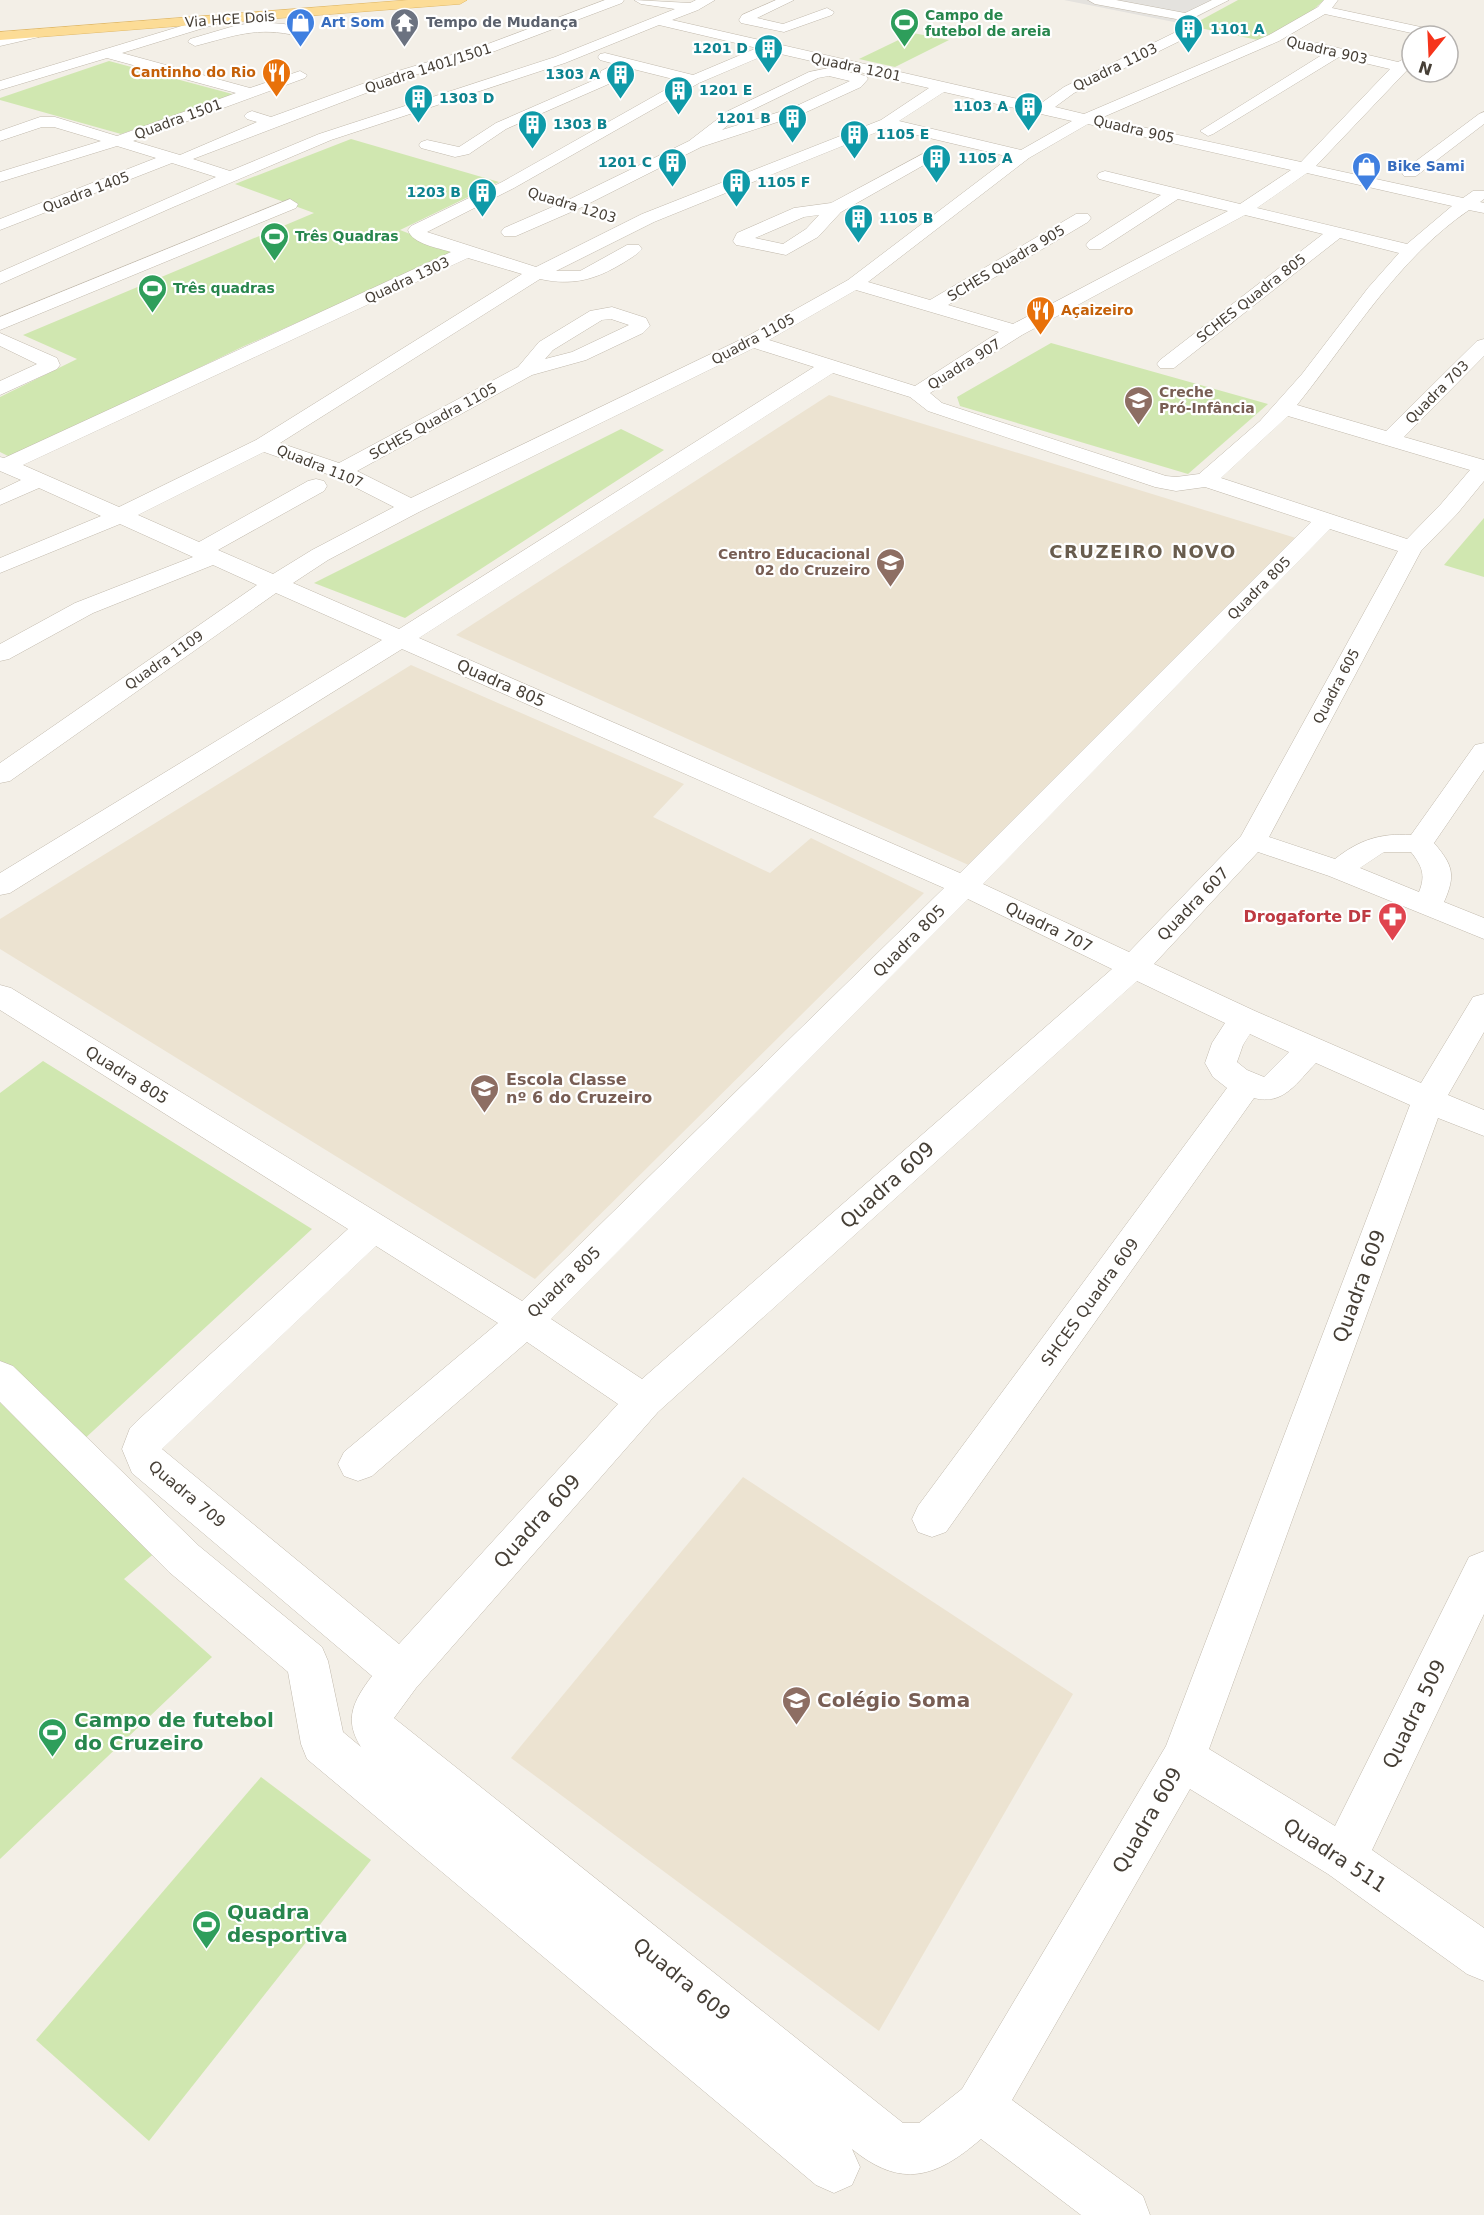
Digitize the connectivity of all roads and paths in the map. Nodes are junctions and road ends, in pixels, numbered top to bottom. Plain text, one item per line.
1 (276, 0) edge
2 (460, 0) edge
3 (617, 0) edge
4 (641, 0) edge
5 (788, 0) edge
6 (1095, 0) edge
7 (1222, 0) edge
8 (711, 1) edge
9 (1327, 5) edge
10 (693, 7) junction
11 (741, 8) dead end
12 (758, 12) junction
13 (827, 12) dead end
14 (284, 15) junction
15 (218, 19) joint
16 (661, 21) junction
17 (1400, 24) edge
18 (1191, 30) dead end
19 (298, 32) dead end
20 (34, 34) junction
21 (151, 34) junction
22 (0, 36) edge
23 (1274, 38) junction
24 (0, 42) edge
25 (770, 48) junction
26 (583, 52) junction
27 (1337, 52) junction
28 (105, 53) junction
29 (153, 54) dead end
30 (131, 60) junction
31 (1400, 62) edge
32 (634, 64) junction
33 (659, 64) junction
34 (1400, 69) edge
35 (300, 75) dead end
36 (606, 80) junction
37 (694, 80) junction
38 (0, 86) edge
39 (943, 86) junction
40 (252, 93) junction
41 (1017, 103) junction
42 (216, 106) junction
43 (1043, 109) junction
44 (999, 113) dead end
45 (1484, 117) edge
46 (1086, 119) junction
47 (272, 122) junction
48 (886, 123) junction
49 (501, 126) dead end
50 (1208, 131) dead end
51 (939, 135) junction
52 (969, 135) junction
53 (0, 136) edge
54 (325, 137) junction
55 (118, 141) junction
56 (695, 144) junction
57 (932, 154) junction
58 (1023, 155) junction
59 (179, 157) junction
60 (1305, 167) junction
61 (1410, 173) junction
62 (230, 176) junction
63 (1105, 176) dead end
64 (0, 177) edge
65 (1374, 183) junction
66 (508, 185) junction
67 (530, 192) dead end
68 (1415, 192) junction
69 (1484, 192) edge
70 (1174, 193) junction
71 (551, 198) dead end
72 (290, 204) dead end
73 (1465, 204) junction
74 (572, 205) junction
75 (835, 207) dead end
76 (1484, 208) edge
77 (1245, 209) junction
78 (594, 211) dead end
79 (615, 218) dead end
80 (1082, 218) dead end
81 (640, 222) junction
82 (0, 225) edge
83 (510, 232) dead end
84 (1336, 233) junction
85 (1095, 245) dead end
86 (1409, 250) junction
87 (468, 251) junction
88 (537, 273) junction
89 (0, 279) edge
90 (854, 284) junction
91 (930, 308) junction
92 (0, 324) edge
93 (1015, 332) junction
94 (0, 339) edge
95 (753, 341) junction
96 (1484, 345) edge
97 (1167, 364) dead end
98 (831, 365) junction
99 (525, 371) junction
100 (0, 389) edge
101 (917, 393) junction
102 (1284, 408) junction
103 (1390, 439) junction
104 (263, 444) junction
105 (3, 464) edge
106 (1484, 467) edge
107 (341, 471) junction
108 (38, 480) junction
109 (1206, 480) junction
110 (316, 486) dead end
111 (0, 498) edge
112 (411, 507) junction
113 (119, 516) junction
114 (1326, 520) junction
115 (1411, 548) junction
116 (158, 551) junction
117 (206, 554) junction
118 (0, 566) edge
119 (274, 584) junction
120 (84, 608) junction
121 (400, 639) junction
122 (0, 654) edge
123 (1484, 751) edge
124 (0, 775) edge
125 (1253, 841) junction
126 (1419, 844) junction
127 (1339, 870) junction
128 (0, 885) edge
129 (964, 886) junction
130 (1428, 905) junction
131 (1484, 929) edge
132 (1133, 967) junction
133 (1484, 1005) edge
134 (6, 1009) edge
135 (1244, 1019) junction
136 (1311, 1049) junction
137 (1247, 1084) junction
138 (1428, 1100) junction
139 (1484, 1124) edge
140 (372, 1228) junction
141 (525, 1321) junction
142 (0, 1377) edge
143 (645, 1401) junction
144 (358, 1464) dead end
145 (932, 1519) dead end
146 (1484, 1570) edge
147 (402, 1673) junction
148 (1183, 1759) junction
149 (1344, 1858) junction
150 (1484, 1957) edge
151 (980, 2107) junction
152 (834, 2167) dead end
153 (1124, 2215) edge

1 - 14 main road
2 - 14 main road, Via HCE Dois
3 - 47 street, Quadra 1401/1501
4 - 10 street
5 - 12 street
6 - 7 street
8 - 10 street
9 - 17 street, Quadra 903
9 - 23 street, Quadra 903
10 - 16 street
11 - 12 street
12 - 13 street
14 - 15 main road, Via HCE Dois
15 - 21 street
16 - 25 street, Quadra 1201
16 - 26 street
18 - 43 street, Quadra 1103
19 - 21 street
20 - 21 main road
20 - 22 main road
20 - 24 street
21 - 28 street
23 - 27 street, Quadra 903
23 - 46 street, Quadra 905
25 - 37 street, Quadra 1303
25 - 39 street, Quadra 1201
26 - 32 street
26 - 54 street
27 - 31 street, Quadra 903
27 - 50 street
28 - 30 street
28 - 38 street
29 - 30 street
30 - 40 street
32 - 33 street
32 - 36 street
33 - 36 street
33 - 37 street
34 - 60 street
35 - 40 street, Quadra 1501
36 - 49 street
37 - 66 street, Quadra 1303
39 - 41 street, Quadra 1103
39 - 48 street
40 - 42 street, Quadra 1501
41 - 43 street, Quadra 1103
41 - 44 street
42 - 47 street
42 - 55 street, Quadra 1501
43 - 46 street, Quadra 1103
45 - 61 street
46 - 58 street
46 - 60 street, Quadra 905
47 - 54 street
47 - 59 street, Quadra 1401/1501
48 - 51 street
48 - 81 street
51 - 52 street
51 - 57 street
52 - 57 street
52 - 58 street
53 - 55 street, Quadra 1501
54 - 62 street
55 - 59 street, Quadra 1405
55 - 64 street
56 - 56 street
56 - 74 street
57 - 75 street
58 - 90 street, Quadra 1105
59 - 62 street, Quadra 1405
59 - 82 street, Quadra 1405
60 - 65 street, Quadra 905
60 - 77 street
61 - 65 street
61 - 68 street
62 - 89 street
63 - 70 street
65 - 68 street, Quadra 905
66 - 67 street, Quadra 1203
66 - 87 street, Quadra 1303
68 - 73 street, Quadra 905
69 - 73 street
70 - 77 street
70 - 85 street
71 - 74 street, Quadra 1203
72 - 92 street
73 - 76 street
73 - 86 street
74 - 78 street, Quadra 1203
74 - 83 street
77 - 84 street
77 - 93 street
79 - 81 street, Quadra 1203
80 - 91 street, SCHES Quadra 905
81 - 88 street
81 - 88 street, Quadra 1203
84 - 86 street
84 - 97 street, SCHES Quadra 805
86 - 102 street
87 - 88 street
87 - 105 street, Quadra 1303
88 - 104 street
90 - 91 street, Quadra 907
90 - 95 street, Quadra 1105
91 - 93 street, Quadra 907
93 - 101 street, Quadra 907
94 - 100 street
95 - 98 street, Quadra 907
95 - 112 street, Quadra 1105
96 - 103 street, Quadra 703
98 - 101 street, Quadra 907
98 - 121 street
99 - 99 street, SCHES Quadra 1105
99 - 107 street, SCHES Quadra 1105
101 - 109 street
102 - 103 street, Quadra 703
102 - 109 street
103 - 106 street, Quadra 703
104 - 107 street, Quadra 1107
104 - 113 street, Quadra 1107
105 - 108 street
106 - 115 street, Quadra 605
107 - 112 street, Quadra 1107
108 - 111 street
108 - 113 street
109 - 114 street
110 - 117 street, Quadra 1107
112 - 119 street
113 - 116 street
113 - 118 street
114 - 115 street
114 - 129 street, Quadra 805
115 - 125 street, Quadra 605
116 - 117 street
116 - 120 street
117 - 119 street
117 - 120 street
119 - 121 street, Quadra 805
119 - 124 street, Quadra 1109
120 - 122 street
121 - 128 street
121 - 129 street, Quadra 805
123 - 126 street
125 - 127 street
125 - 132 street, Quadra 607
126 - 127 street
126 - 130 street
127 - 130 street
129 - 132 street, Quadra 707
129 - 141 street, Quadra 805
130 - 131 street
132 - 135 street
132 - 143 street, Quadra 609
133 - 138 street
134 - 140 street, Quadra 805
135 - 136 street
135 - 137 street
136 - 137 street
136 - 138 street
137 - 145 street, SHCES Quadra 609
138 - 139 street
138 - 148 street, Quadra 609
140 - 141 street, Quadra 805
140 - 147 street, Quadra 709
141 - 143 street
141 - 144 street
142 - 152 street
143 - 147 street, Quadra 609
146 - 149 street, Quadra 509
147 - 151 street, Quadra 609
148 - 149 street, Quadra 511
148 - 151 street, Quadra 609
149 - 150 street, Quadra 511
151 - 153 street

